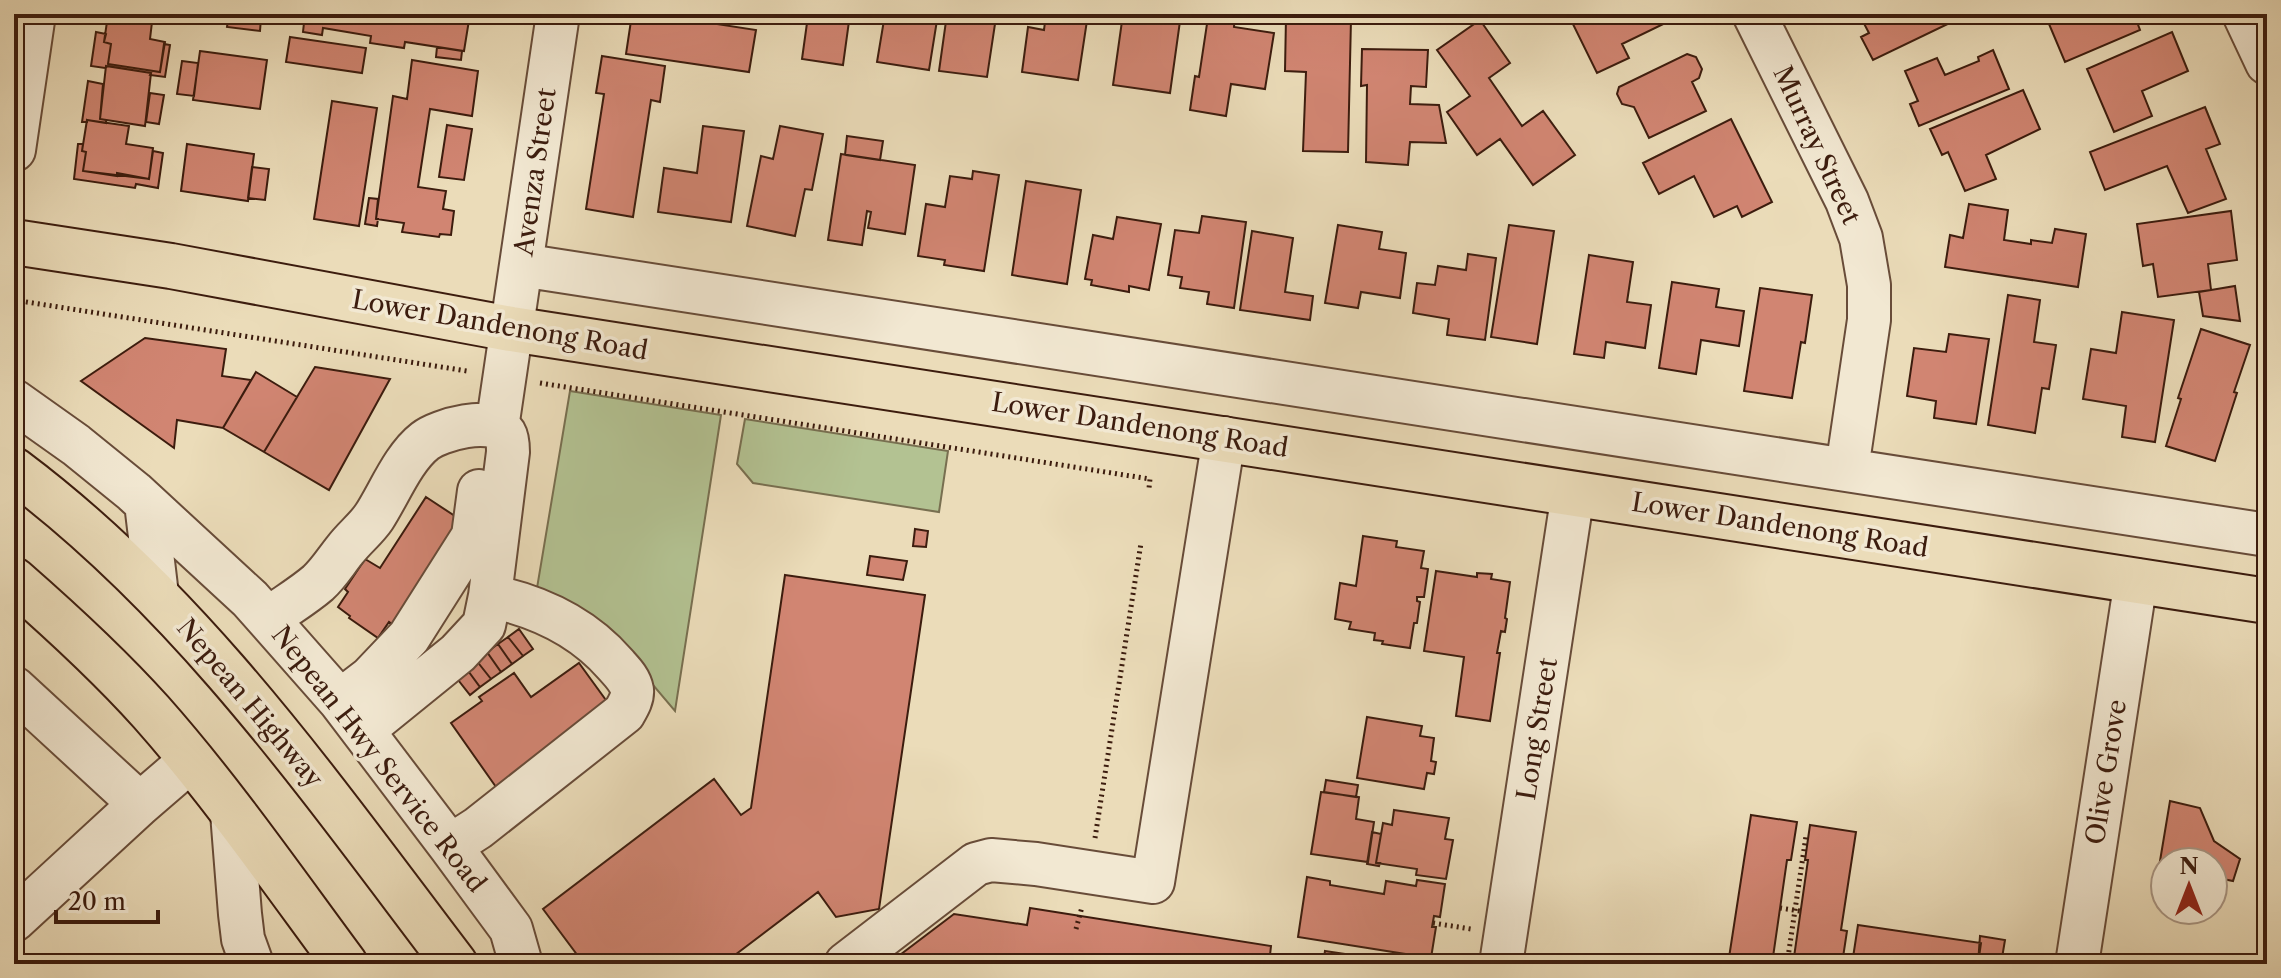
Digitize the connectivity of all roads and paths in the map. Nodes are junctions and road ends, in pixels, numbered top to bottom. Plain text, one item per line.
1 (34, 14) edge
2 (558, 14) edge
3 (1754, 14) edge
4 (2244, 14) edge
5 (2267, 63) edge
6 (14, 150) edge
7 (14, 242) edge
8 (521, 265) junction
9 (14, 300) edge
10 (511, 329) junction
11 (505, 378) junction
12 (14, 401) edge
13 (492, 427) junction
14 (1224, 438) junction
15 (1847, 469) junction
16 (14, 470) edge
17 (1149, 488) dead end
18 (1573, 493) junction
19 (146, 503) junction
20 (2267, 535) edge
21 (1141, 543) dead end
22 (14, 580) edge
23 (2136, 580) junction
24 (157, 595) junction
25 (490, 596) junction
26 (2267, 601) edge
27 (268, 619) junction
28 (14, 688) edge
29 (351, 715) junction
30 (191, 760) junction
31 (140, 804) junction
32 (232, 813) junction
33 (1806, 836) dead end
34 (1095, 839) dead end
35 (450, 846) junction
36 (1780, 908) dead end
37 (1798, 910) junction
38 (14, 920) edge
39 (1433, 923) dead end
40 (1472, 930) dead end
41 (252, 964) edge
42 (345, 964) edge
43 (455, 964) edge
44 (521, 964) edge
45 (846, 964) edge
46 (1501, 964) edge
47 (1787, 964) edge
48 (2077, 964) edge

1 - 6 street
2 - 8 street, Avenza Street
3 - 15 street, Murray Street
4 - 5 street
7 - 10 highway, Lower Dandenong Road
8 - 10 street, Avenza Street
8 - 15 street
9 - 11 path
10 - 11 street, Avenza Street
10 - 14 highway, Lower Dandenong Road
11 - 13 street, Avenza Street
11 - 17 path
12 - 19 street, Nepean Hwy Service Road
13 - 25 street
13 - 27 street
13 - 29 street, Avenza Street
14 - 18 highway, Lower Dandenong Road
14 - 45 street
15 - 20 street
16 - 24 highway, Nepean Highway
18 - 23 highway, Lower Dandenong Road
18 - 46 street, Long Street
19 - 24 street
19 - 27 street, Nepean Hwy Service Road
21 - 34 path
22 - 30 highway
23 - 26 highway, Lower Dandenong Road
23 - 48 street, Olive Grove
24 - 43 highway, Nepean Highway
25 - 29 street
25 - 35 street
27 - 29 street, Nepean Hwy Service Road
28 - 31 street
29 - 35 street, Nepean Hwy Service Road
30 - 31 street
30 - 32 highway
31 - 38 street
32 - 41 street
32 - 42 highway
33 - 37 path
35 - 44 street, Nepean Hwy Service Road
36 - 37 path
37 - 47 path
39 - 40 path

